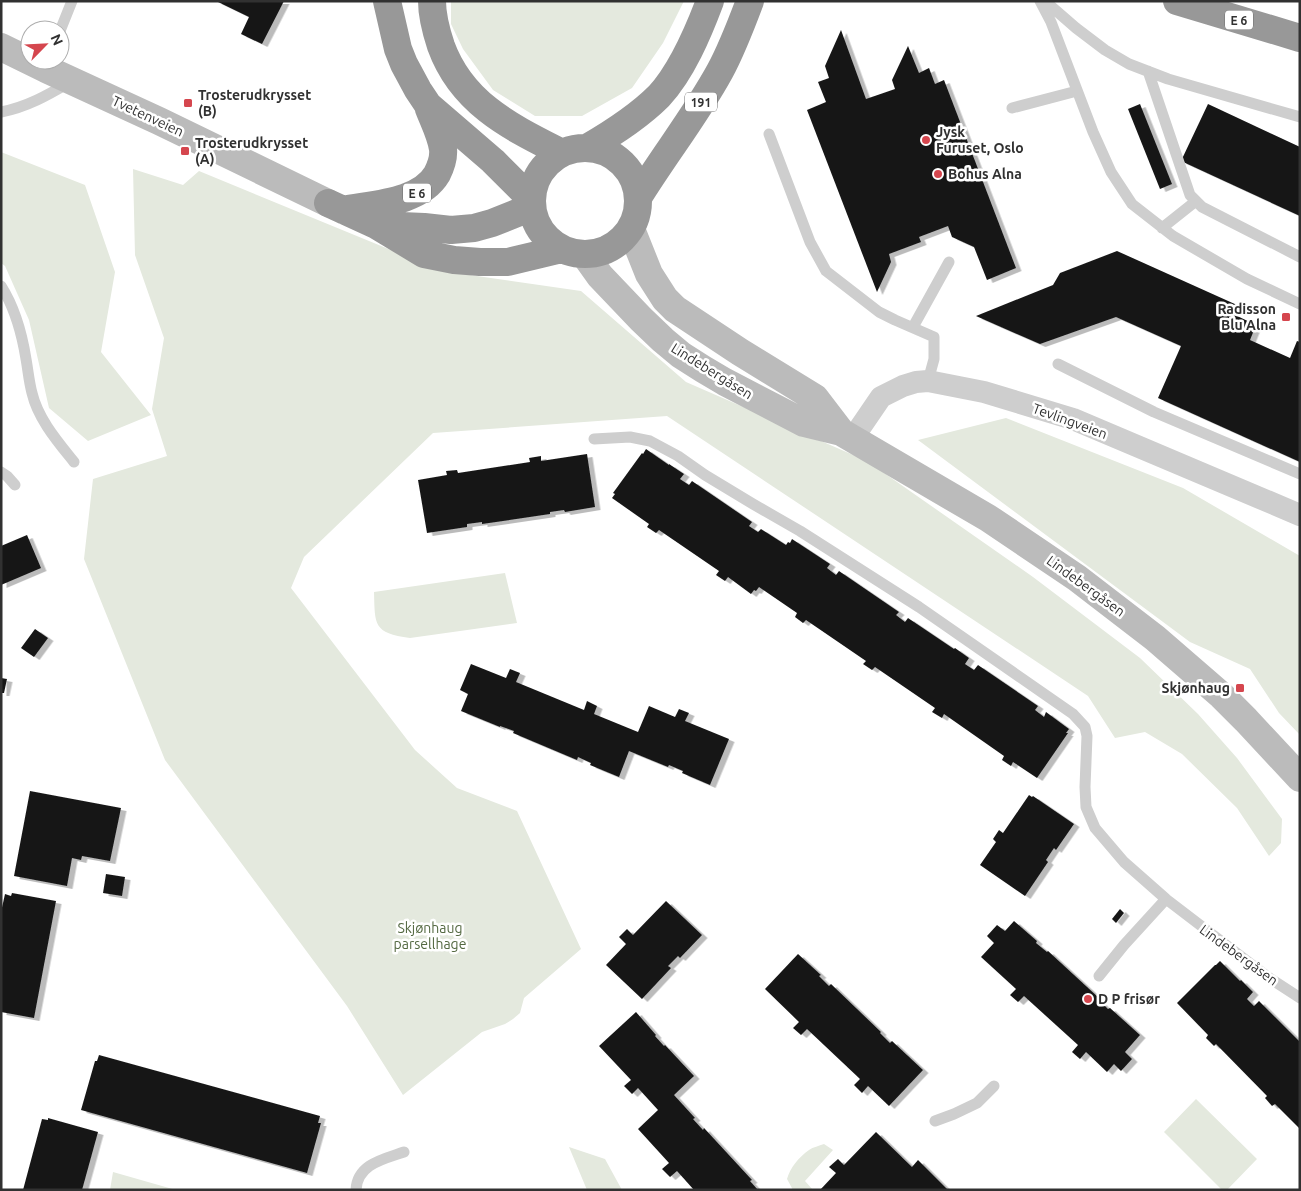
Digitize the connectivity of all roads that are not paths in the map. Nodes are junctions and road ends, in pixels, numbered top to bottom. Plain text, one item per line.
1 (72, 1) edge
2 (387, 1) edge
3 (432, 1) edge
4 (710, 1) edge
5 (750, 1) edge
6 (1040, 1) edge
7 (1045, 1) edge
8 (1178, 1) edge
9 (64, 20) edge
10 (1300, 38) edge
11 (1, 47) edge
12 (20, 54) edge
13 (55, 70) edge
14 (1148, 71) junction
15 (71, 81) junction
16 (1077, 91) junction
17 (1012, 108) dead end
18 (1, 112) edge
19 (1300, 117) edge
20 (437, 118) junction
21 (769, 134) dead end
22 (575, 150) junction
23 (638, 196) junction
24 (1196, 201) junction
25 (532, 203) junction
26 (335, 206) junction
27 (376, 225) junction
28 (1162, 228) junction
29 (631, 229) junction
30 (574, 252) junction
31 (1300, 258) edge
32 (949, 262) dead end
33 (1, 286) edge
34 (1300, 304) edge
35 (913, 328) junction
36 (1058, 364) dead end
37 (928, 381) junction
38 (847, 435) junction
39 (594, 438) dead end
40 (74, 462) dead end
41 (1, 472) edge
42 (1300, 474) edge
43 (15, 486) dead end
44 (1300, 516) edge
45 (1300, 778) edge
46 (1166, 899) junction
47 (1099, 976) dead end
48 (1300, 998) edge
49 (994, 1086) dead end
50 (935, 1121) dead end
51 (404, 1152) dead end
52 (356, 1190) edge

1 - 9 lane
2 - 20 highway, E 6
3 - 22 highway
4 - 22 highway, 191
5 - 23 highway, 191
6 - 16 lane
7 - 14 lane
8 - 10 highway, E 6
11 - 12 street, Tvetenveien
13 - 15 street, Tvetenveien
14 - 19 lane
14 - 24 lane
15 - 18 lane
15 - 26 street, Tvetenveien
16 - 17 lane
16 - 28 lane
20 - 25 highway, E 6
20 - 26 highway, E 6
21 - 35 lane
22 - 23 highway, 191
22 - 25 highway, 191
23 - 29 highway, 191
24 - 28 lane
24 - 31 lane
25 - 27 highway, Tvetenveien
25 - 30 highway
26 - 27 highway, Tvetenveien
27 - 30 highway, Tvetenveien
28 - 34 lane
29 - 30 highway, Tvetenveien
29 - 38 street, Lindebergåsen
30 - 38 street, Lindebergåsen
32 - 35 lane
33 - 40 lane
35 - 37 lane
36 - 42 lane
37 - 38 street, Tevlingveien
37 - 44 street, Tevlingveien
38 - 45 street, Lindebergåsen
39 - 46 lane, Lindebergåsen
41 - 43 lane
46 - 47 lane
46 - 48 lane, Lindebergåsen
49 - 50 lane
51 - 52 lane

